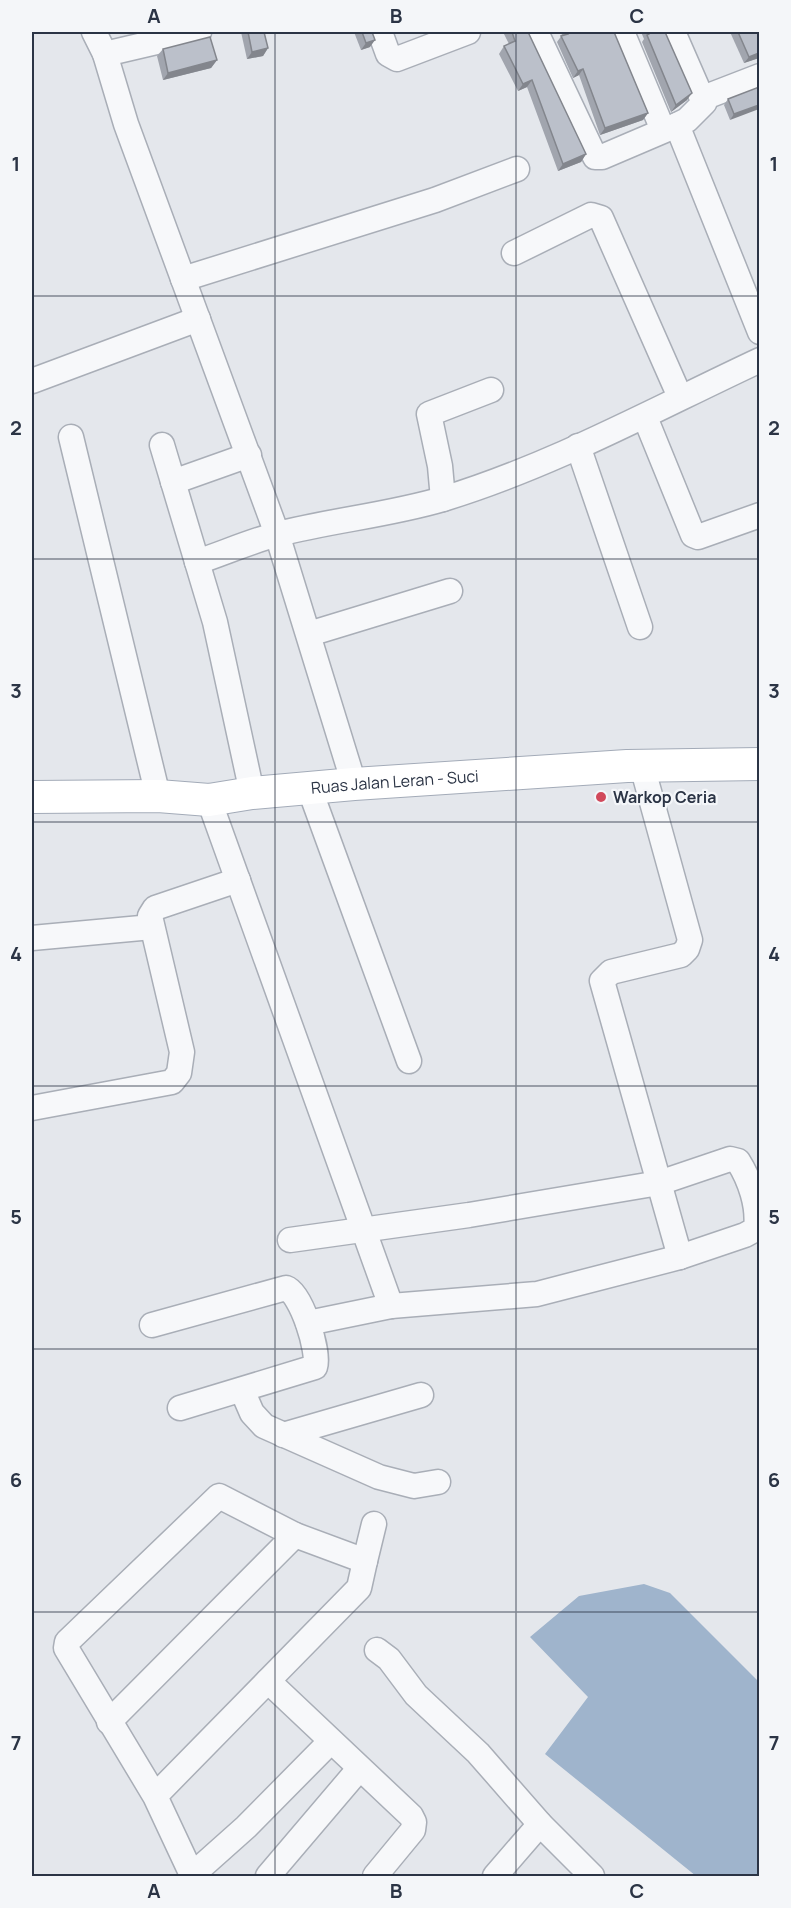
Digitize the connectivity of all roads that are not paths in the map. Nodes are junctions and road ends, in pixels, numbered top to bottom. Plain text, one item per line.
1 (94, 32) edge
2 (199, 32) edge
3 (380, 32) edge
4 (536, 32) edge
5 (622, 32) edge
6 (674, 32) edge
7 (461, 33) edge
8 (105, 54) junction
9 (759, 76) edge
10 (703, 98) junction
11 (670, 127) junction
12 (517, 170) dead end
13 (514, 253) dead end
14 (183, 279) junction
15 (198, 319) junction
16 (759, 332) edge
17 (759, 360) edge
18 (32, 381) edge
19 (491, 390) dead end
20 (681, 397) junction
21 (645, 417) junction
22 (71, 437) dead end
23 (162, 445) dead end
24 (578, 446) junction
25 (249, 455) junction
26 (173, 482) junction
27 (443, 499) junction
28 (759, 515) edge
29 (277, 534) junction
30 (197, 562) junction
31 (450, 591) dead end
32 (640, 627) dead end
33 (309, 634) junction
34 (759, 764) edge
35 (642, 766) junction
36 (354, 784) junction
37 (310, 790) junction
38 (252, 793) junction
39 (158, 796) junction
40 (32, 797) edge
41 (209, 800) junction
42 (238, 879) junction
43 (152, 927) junction
44 (32, 939) edge
45 (409, 1061) dead end
46 (32, 1108) edge
47 (659, 1183) junction
48 (365, 1228) junction
49 (758, 1228) edge
50 (290, 1240) dead end
51 (680, 1257) junction
52 (391, 1306) junction
53 (308, 1323) junction
54 (152, 1325) dead end
55 (242, 1390) junction
56 (421, 1395) dead end
57 (180, 1408) dead end
58 (284, 1435) junction
59 (438, 1482) dead end
60 (374, 1524) dead end
61 (295, 1535) junction
62 (365, 1561) junction
63 (377, 1650) dead end
64 (268, 1681) junction
65 (109, 1722) junction
66 (330, 1742) junction
67 (359, 1769) junction
68 (155, 1796) junction
69 (540, 1824) junction
70 (192, 1876) edge
71 (268, 1876) edge
72 (375, 1876) edge
73 (495, 1876) edge
74 (592, 1876) edge

1 - 8 street
2 - 8 street
3 - 7 street
4 - 11 street
5 - 11 street
6 - 10 street
8 - 14 street
9 - 10 street
10 - 11 street
11 - 16 street
12 - 14 street
13 - 20 street
14 - 15 street
15 - 18 street
15 - 25 street
17 - 20 street
19 - 27 street
20 - 21 street
21 - 24 street
21 - 28 street
22 - 39 street
23 - 26 street
24 - 27 street
24 - 32 street
25 - 26 street
25 - 29 street
26 - 30 street
27 - 29 street
29 - 30 street
29 - 33 street
30 - 38 street
31 - 33 street
33 - 36 street
34 - 35 main road, Ruas Jalan Leran - Suci
35 - 36 main road, Ruas Jalan Leran - Suci
35 - 47 street
36 - 37 main road, Ruas Jalan Leran - Suci
37 - 38 main road, Ruas Jalan Leran - Suci
37 - 45 street
38 - 41 main road, Ruas Jalan Leran - Suci
39 - 40 main road, Ruas Jalan Leran - Suci
39 - 41 main road, Ruas Jalan Leran - Suci
41 - 42 street
42 - 43 street
42 - 48 street
43 - 44 street
43 - 46 street
47 - 48 street
47 - 49 street
47 - 51 street
48 - 50 street
48 - 52 street
49 - 51 street
51 - 52 street
52 - 53 street
53 - 54 street
53 - 55 street
55 - 57 street
55 - 58 street
56 - 58 street
58 - 59 street
60 - 62 street
61 - 62 street
61 - 65 street
61 - 65 street
62 - 64 street
63 - 69 street
64 - 66 street
64 - 68 street
65 - 68 street
66 - 67 street
66 - 70 street
67 - 71 street
67 - 72 street
68 - 70 street
69 - 73 street
69 - 74 street

